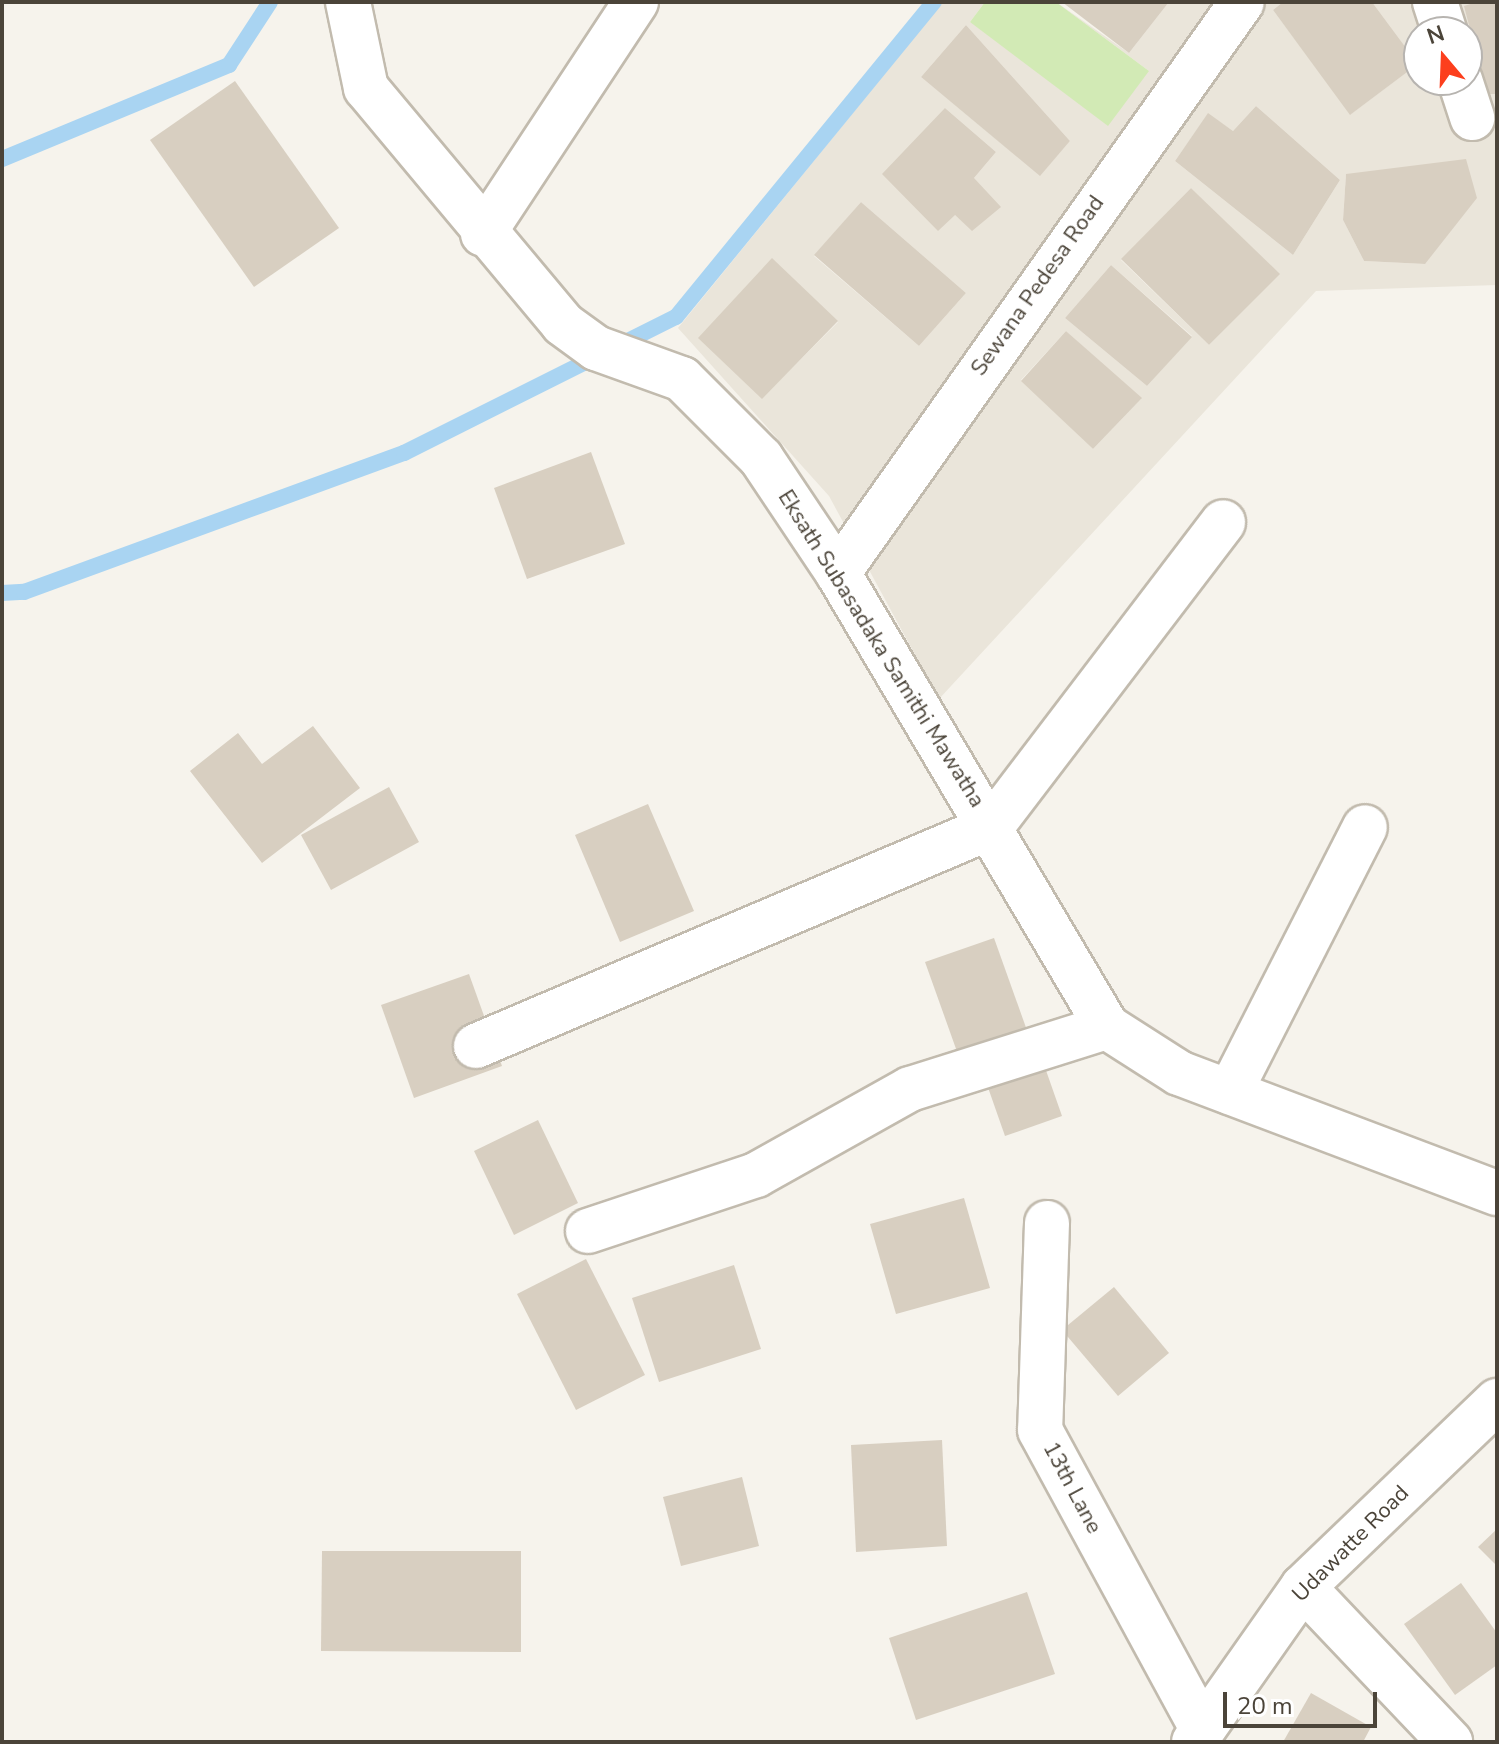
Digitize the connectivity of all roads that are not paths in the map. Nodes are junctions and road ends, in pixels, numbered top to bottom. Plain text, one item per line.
1 (348, 2) edge
2 (636, 2) edge
3 (1242, 2) edge
4 (483, 234) junction
5 (1223, 522) dead end
6 (838, 573) junction
7 (991, 827) junction
8 (1365, 827) dead end
9 (1107, 1027) junction
10 (476, 1046) dead end
11 (1230, 1092) junction
12 (1497, 1193) edge
13 (1047, 1223) dead end
14 (588, 1231) dead end
15 (1497, 1401) edge
16 (1303, 1587) junction
17 (1198, 1735) edge
18 (1450, 1742) edge

1 - 4 street, Eksath Subasadaka Samithi Mawatha
2 - 4 street
3 - 6 street, Sewana Pedesa Road
4 - 6 street, Eksath Subasadaka Samithi Mawatha
5 - 7 street
6 - 7 street, Eksath Subasadaka Samithi Mawatha
7 - 9 street, Eksath Subasadaka Samithi Mawatha
7 - 10 street
8 - 11 street
9 - 11 street, Eksath Subasadaka Samithi Mawatha
9 - 14 street
11 - 12 street, Eksath Subasadaka Samithi Mawatha
13 - 17 street, 13th Lane
15 - 16 street, Udawatte Road
16 - 17 street, Udawatte Road
16 - 18 street

